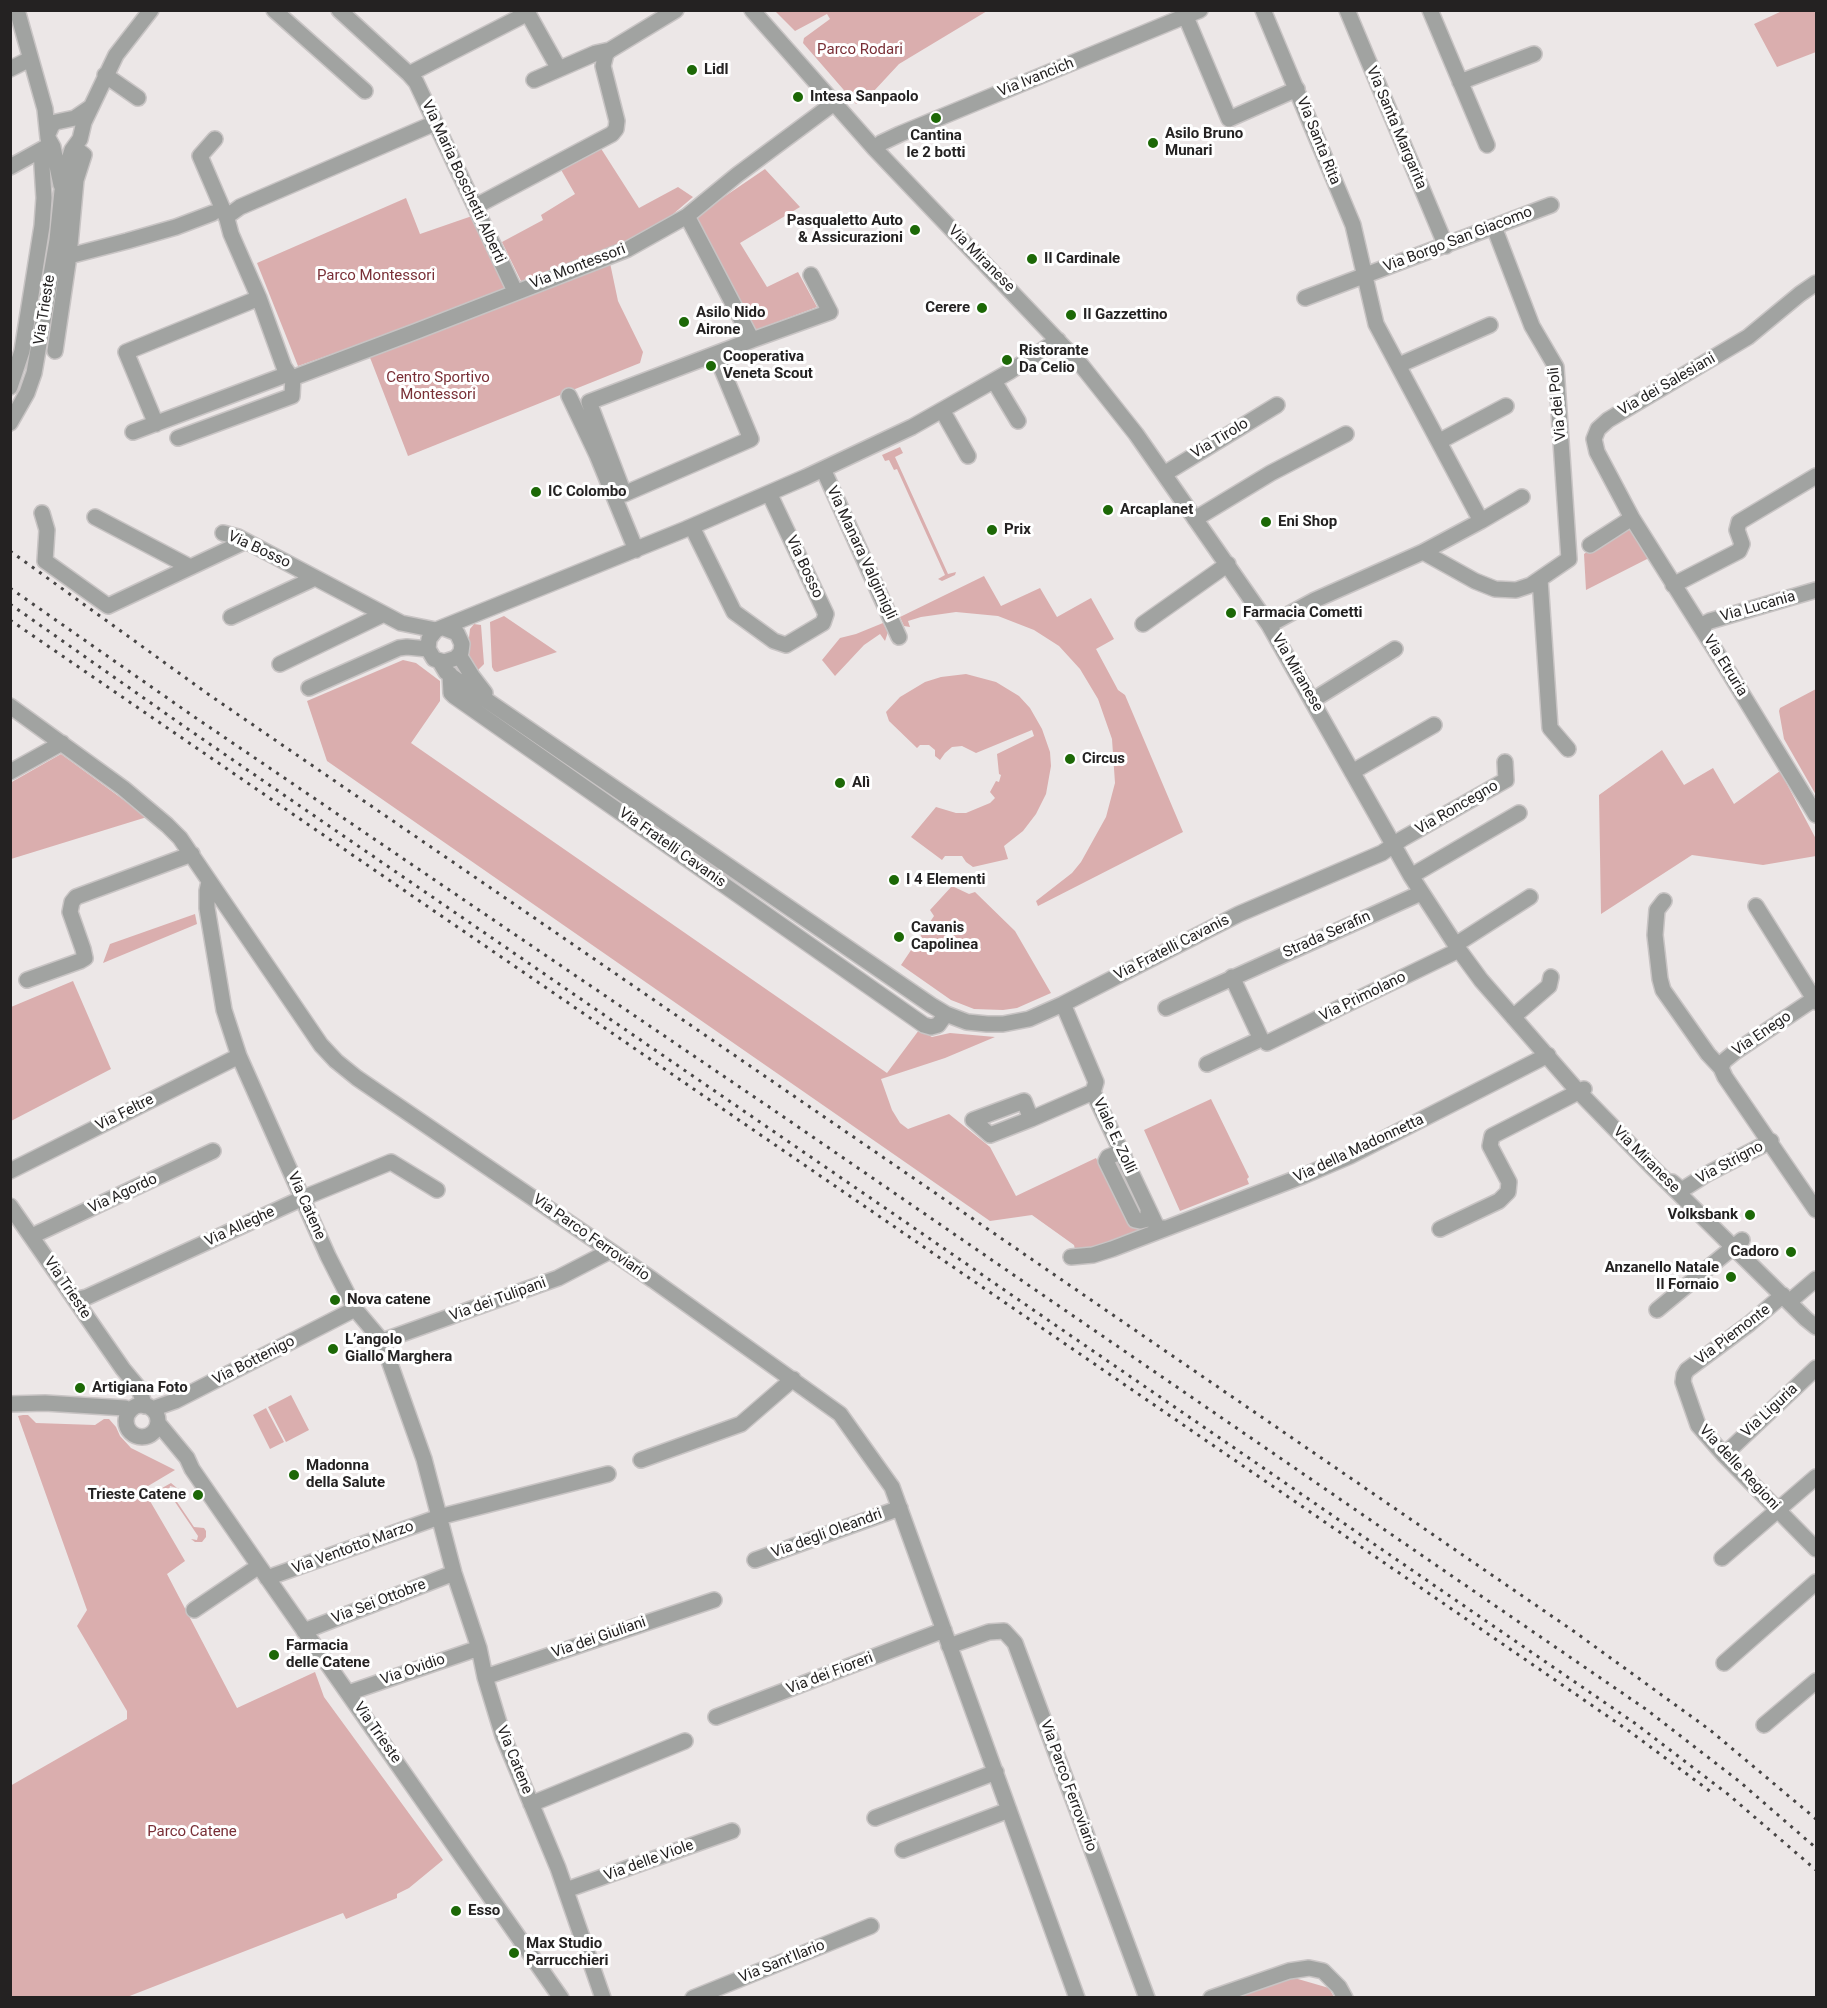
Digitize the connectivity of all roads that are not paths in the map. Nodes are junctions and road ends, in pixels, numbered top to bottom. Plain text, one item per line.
1 (17, 10) edge
2 (151, 10) edge
3 (274, 10) edge
4 (363, 10) edge
5 (676, 10) edge
6 (752, 10) edge
7 (1200, 10) edge
8 (1263, 10) edge
9 (1347, 10) edge
10 (1430, 11) edge
11 (527, 12) edge
12 (1185, 14) edge
13 (344, 15) edge
14 (610, 50) junction
15 (1534, 54) dead end
16 (30, 59) junction
17 (10, 69) edge
18 (559, 69) junction
19 (409, 74) junction
20 (105, 75) junction
21 (534, 80) dead end
22 (1460, 82) junction
23 (1297, 89) junction
24 (365, 91) dead end
25 (138, 98) dead end
26 (834, 103) junction
27 (90, 107) junction
28 (46, 111) junction
29 (64, 120) junction
30 (435, 123) junction
31 (215, 139) dead end
32 (48, 144) junction
33 (76, 144) junction
34 (1487, 146) dead end
35 (874, 148) junction
36 (10, 167) edge
37 (62, 191) junction
38 (1551, 205) dead end
39 (476, 206) junction
40 (220, 216) junction
41 (687, 216) junction
42 (1494, 227) junction
43 (1446, 246) junction
44 (69, 256) junction
45 (811, 275) dead end
46 (1365, 275) junction
47 (1816, 283) edge
48 (515, 291) junction
49 (259, 298) junction
50 (1305, 298) dead end
51 (1491, 325) dead end
52 (752, 340) junction
53 (1058, 340) junction
54 (55, 351) dead end
55 (716, 355) junction
56 (1399, 365) junction
57 (290, 376) junction
58 (994, 381) junction
59 (10, 387) edge
60 (569, 396) dead end
61 (1277, 405) dead end
62 (1506, 406) dead end
63 (942, 410) junction
64 (1018, 421) dead end
65 (10, 423) edge
66 (154, 424) junction
67 (133, 432) dead end
68 (1346, 434) dead end
69 (178, 438) dead end
70 (1440, 441) junction
71 (968, 456) dead end
72 (823, 469) junction
73 (1164, 474) junction
74 (1816, 476) edge
75 (769, 493) junction
76 (1522, 497) dead end
77 (42, 513) dead end
78 (95, 517) dead end
79 (1632, 518) junction
80 (1195, 519) junction
81 (1481, 521) junction
82 (692, 527) junction
83 (1590, 545) dead end
84 (636, 550) junction
85 (1423, 552) junction
86 (1228, 564) junction
87 (190, 567) junction
88 (1540, 579) junction
89 (311, 580) junction
90 (1673, 585) junction
91 (1816, 590) edge
92 (478, 614) junction
93 (379, 616) junction
94 (231, 617) dead end
95 (1143, 624) dead end
96 (1269, 625) junction
97 (1700, 626) junction
98 (434, 637) junction
99 (460, 637) junction
100 (899, 637) dead end
101 (1395, 649) dead end
102 (459, 655) junction
103 (440, 662) junction
104 (280, 664) dead end
105 (450, 674) junction
106 (309, 688) dead end
107 (1313, 700) junction
108 (10, 706) edge
109 (499, 708) junction
110 (1434, 725) dead end
111 (62, 743) junction
112 (1568, 749) dead end
113 (1505, 762) dead end
114 (10, 772) edge
115 (1352, 772) junction
116 (1519, 813) dead end
117 (1816, 815) edge
118 (1393, 846) junction
119 (192, 854) junction
120 (1411, 876) junction
121 (209, 882) junction
122 (1421, 893) junction
123 (1530, 897) dead end
124 (1664, 901) dead end
125 (1756, 906) dead end
126 (1457, 948) junction
127 (1232, 977) junction
128 (1551, 977) dead end
129 (27, 980) dead end
130 (1815, 1000) edge
131 (1063, 1004) junction
132 (931, 1005) junction
133 (1166, 1008) dead end
134 (909, 1014) junction
135 (946, 1014) junction
136 (1513, 1017) junction
137 (1267, 1043) dead end
138 (239, 1056) junction
139 (1553, 1061) junction
140 (1207, 1064) dead end
141 (1723, 1072) junction
142 (1582, 1090) junction
143 (1094, 1092) junction
144 (1031, 1119) dead end
145 (1771, 1141) junction
146 (213, 1151) dead end
147 (1652, 1167) junction
148 (10, 1171) edge
149 (1687, 1186) junction
150 (436, 1190) dead end
151 (303, 1198) junction
152 (10, 1206) edge
153 (1704, 1210) junction
154 (1816, 1210) edge
155 (1164, 1228) junction
156 (1440, 1229) dead end
157 (32, 1236) junction
158 (1738, 1243) junction
159 (610, 1251) junction
160 (1071, 1257) dead end
161 (1816, 1279) edge
162 (1784, 1291) junction
163 (75, 1300) junction
164 (355, 1309) junction
165 (1657, 1310) dead end
166 (1816, 1326) edge
167 (382, 1341) junction
168 (1816, 1368) edge
169 (1684, 1375) joint
170 (793, 1379) junction
171 (10, 1404) edge
172 (142, 1416) junction
173 (1724, 1455) junction
174 (641, 1460) dead end
175 (608, 1474) dead end
176 (1816, 1477) edge
177 (900, 1508) junction
178 (1778, 1510) junction
179 (439, 1517) junction
180 (1816, 1549) edge
181 (1722, 1558) dead end
182 (754, 1560) dead end
183 (263, 1572) junction
184 (454, 1573) junction
185 (1816, 1582) edge
186 (714, 1600) dead end
187 (194, 1610) dead end
188 (944, 1630) junction
189 (303, 1631) junction
190 (949, 1646) junction
191 (479, 1648) junction
192 (1724, 1663) dead end
193 (485, 1677) junction
194 (1816, 1681) edge
195 (348, 1693) junction
196 (717, 1718) dead end
197 (1764, 1725) dead end
198 (685, 1741) dead end
199 (996, 1772) junction
200 (531, 1804) junction
201 (1010, 1809) junction
202 (875, 1818) dead end
203 (732, 1831) dead end
204 (903, 1850) dead end
205 (566, 1890) junction
206 (871, 1926) dead end
207 (561, 1998) edge
208 (603, 1998) edge
209 (693, 1998) edge
210 (1077, 1998) edge
211 (1147, 1998) edge
212 (1211, 1998) edge
213 (1345, 1998) edge

1 - 16 street
2 - 20 street, Via Trieste
3 - 24 street
4 - 13 street
5 - 14 street
6 - 26 street, Via Miranese
7 - 12 street, Via Ivancich
8 - 23 street, Via Santa Rita
9 - 43 street, Via Santa Margarita
10 - 22 street
11 - 18 street
11 - 19 street
12 - 23 street
12 - 35 street, Via Ivancich
13 - 19 street, Via Maria Boschetti Alberti
14 - 18 street
14 - 39 street
15 - 22 street
16 - 17 street
16 - 28 street
18 - 21 street
19 - 30 street, Via Maria Boschetti Alberti
20 - 25 street
20 - 27 street, Via Trieste
22 - 34 street
23 - 46 street, Via Santa Rita
26 - 35 street, Via Miranese
26 - 41 street, Via Montessori
27 - 29 street
27 - 33 street, Via Trieste
28 - 29 street
28 - 32 street
29 - 32 street
29 - 33 street
30 - 39 street, Via Maria Boschetti Alberti
30 - 40 street
31 - 40 street
32 - 33 street
32 - 36 street
32 - 37 street, Via Trieste
32 - 59 street
33 - 37 street, Via Trieste
33 - 44 street
35 - 53 street, Via Miranese
37 - 65 street, Via Trieste
38 - 42 street, Via Borgo San Giacomo
39 - 48 street, Via Maria Boschetti Alberti
40 - 44 street
40 - 49 street
41 - 48 street, Via Montessori
41 - 52 street
42 - 43 street, Via Borgo San Giacomo
42 - 88 street, Via dei Poli
43 - 46 street, Via Borgo San Giacomo
44 - 54 street
45 - 52 street
46 - 50 street, Via Borgo San Giacomo
46 - 56 street, Via Borgo San Giacomo
47 - 79 street, Via dei Salesiani
48 - 57 street, Via Montessori
49 - 57 street
49 - 66 street
51 - 56 street
52 - 55 street
53 - 58 street, Via Bosso
53 - 73 street, Via Miranese
55 - 55 street
56 - 70 street, Via Borgo San Giacomo
57 - 66 street, Via Montessori
57 - 69 street
58 - 63 street, Via Bosso
58 - 64 street
60 - 84 street
61 - 73 street, Via Tirolo
62 - 70 street
63 - 71 street
63 - 72 street, Via Bosso
66 - 67 street, Via Montessori
68 - 80 street
70 - 81 street, Via Borgo San Giacomo
72 - 75 street, Via Bosso
72 - 100 street, Via Manara Valgimigli
73 - 80 street, Via Miranese
74 - 90 street
75 - 82 street, Via Bosso
75 - 82 street, Via Bosso
76 - 81 street
77 - 87 street
78 - 87 street
79 - 83 street
79 - 90 street, Via Etruria
80 - 86 street, Via Miranese
81 - 85 street
82 - 84 street, Via Bosso
84 - 92 street, Via Bosso
85 - 88 street, Via dei Poli
85 - 96 street
86 - 95 street
86 - 96 street, Via Miranese
87 - 89 street, Via Bosso
88 - 112 street
89 - 93 street, Via Bosso
89 - 94 street, Via Bosso
90 - 97 street, Via Etruria
91 - 97 street, Via Lucania
92 - 98 street, Via Bosso
92 - 99 street, Via Bosso
93 - 98 street, Via Bosso
93 - 104 street
96 - 107 street, Via Miranese
97 - 117 street, Via Etruria
98 - 99 street, Via Bosso
98 - 103 street
98 - 106 street, Via Bosso
99 - 102 street
101 - 107 street
102 - 103 street
102 - 109 street, Via Fratelli Cavanis
103 - 105 street, Via Fratelli Cavanis
105 - 109 street, Via Fratelli Cavanis
105 - 134 street, Via Fratelli Cavanis
107 - 115 street, Via Miranese
108 - 111 street, Via Parco Ferroviario
109 - 132 street, Via Fratelli Cavanis
110 - 115 street
111 - 114 street
111 - 119 street, Via Parco Ferroviario
113 - 118 street, Via Roncegno
115 - 118 street, Via Miranese
116 - 120 street
118 - 120 street, Via Miranese
118 - 131 street, Via Fratelli Cavanis
119 - 121 street, Via Parco Ferroviario
119 - 129 street
120 - 122 street, Via Miranese
121 - 138 street, Via Catene
121 - 159 street, Via Parco Ferroviario
122 - 126 street, Via Miranese
122 - 127 street, Strada Serafin
123 - 126 street
124 - 141 street
125 - 130 street
126 - 136 street, Via Miranese
126 - 137 street, Via Primolano
127 - 133 street, Strada Serafin
127 - 140 street
128 - 136 street
130 - 141 street, Via Enego
131 - 135 street, Via Fratelli Cavanis
131 - 143 street, Viale E. Zolli
132 - 134 street
132 - 135 street, Via Fratelli Cavanis
134 - 135 street, Via Fratelli Cavanis
136 - 139 street, Via Miranese
138 - 148 street, Via Feltre
138 - 151 street, Via Catene
139 - 142 street, Via Miranese
139 - 155 street, Via della Madonnetta
141 - 145 street
142 - 147 street, Via Miranese
142 - 149 street, Via Miranese
142 - 156 street
143 - 144 street
143 - 155 street, Viale E. Zolli
145 - 149 street, Via Strigno
145 - 154 street
146 - 157 street, Via Agordo
147 - 149 street
147 - 153 street, Via Miranese
149 - 153 street
150 - 151 street, Via Alleghe
151 - 163 street, Via Alleghe
151 - 164 street, Via Catene
152 - 157 street, Via Trieste
153 - 158 street, Via Miranese
155 - 160 street, Via della Madonnetta
157 - 163 street, Via Trieste
158 - 162 street, Via Miranese
158 - 165 street
159 - 167 street, Via dei Tulipani
159 - 170 street, Via Parco Ferroviario
161 - 162 street, Via Piemonte
162 - 166 street, Via Miranese
162 - 169 street, Via Piemonte
163 - 172 street, Via Trieste
164 - 167 street, Via Catene
164 - 172 street, Via Bottenigo
167 - 179 street, Via Catene
168 - 173 street, Via Liguria
169 - 173 street, Via delle Regioni
170 - 174 street
170 - 177 street, Via Parco Ferroviario
171 - 172 street, Via Bottenigo
172 - 183 street, Via Trieste
173 - 178 street, Via delle Regioni
175 - 179 street
176 - 178 street
177 - 182 street, Via degli Oleandri
177 - 188 street, Via Parco Ferroviario
178 - 180 street, Via delle Regioni
178 - 181 street
179 - 183 street, Via Ventotto Marzo
179 - 184 street, Via Catene
183 - 187 street, Via Ventotto Marzo
183 - 189 street, Via Trieste
184 - 189 street, Via Sei Ottobre
184 - 191 street, Via Catene
185 - 192 street
186 - 193 street, Via dei Giuliani
188 - 190 street, Via Parco Ferroviario
188 - 196 street, Via dei Fioreri
189 - 195 street, Via Trieste
190 - 199 street, Via Parco Ferroviario
190 - 211 street, Via Parco Ferroviario
191 - 193 street, Via Catene
191 - 195 street, Via Ovidio
193 - 200 street, Via Catene
194 - 197 street
195 - 207 street, Via Trieste
198 - 200 street
199 - 201 street, Via Parco Ferroviario
199 - 202 street
200 - 205 street, Via Catene
201 - 204 street
201 - 210 street, Via Parco Ferroviario
203 - 205 street, Via delle Viole
205 - 208 street, Via Catene
206 - 209 street, Via Sant'Ilario
212 - 213 street

